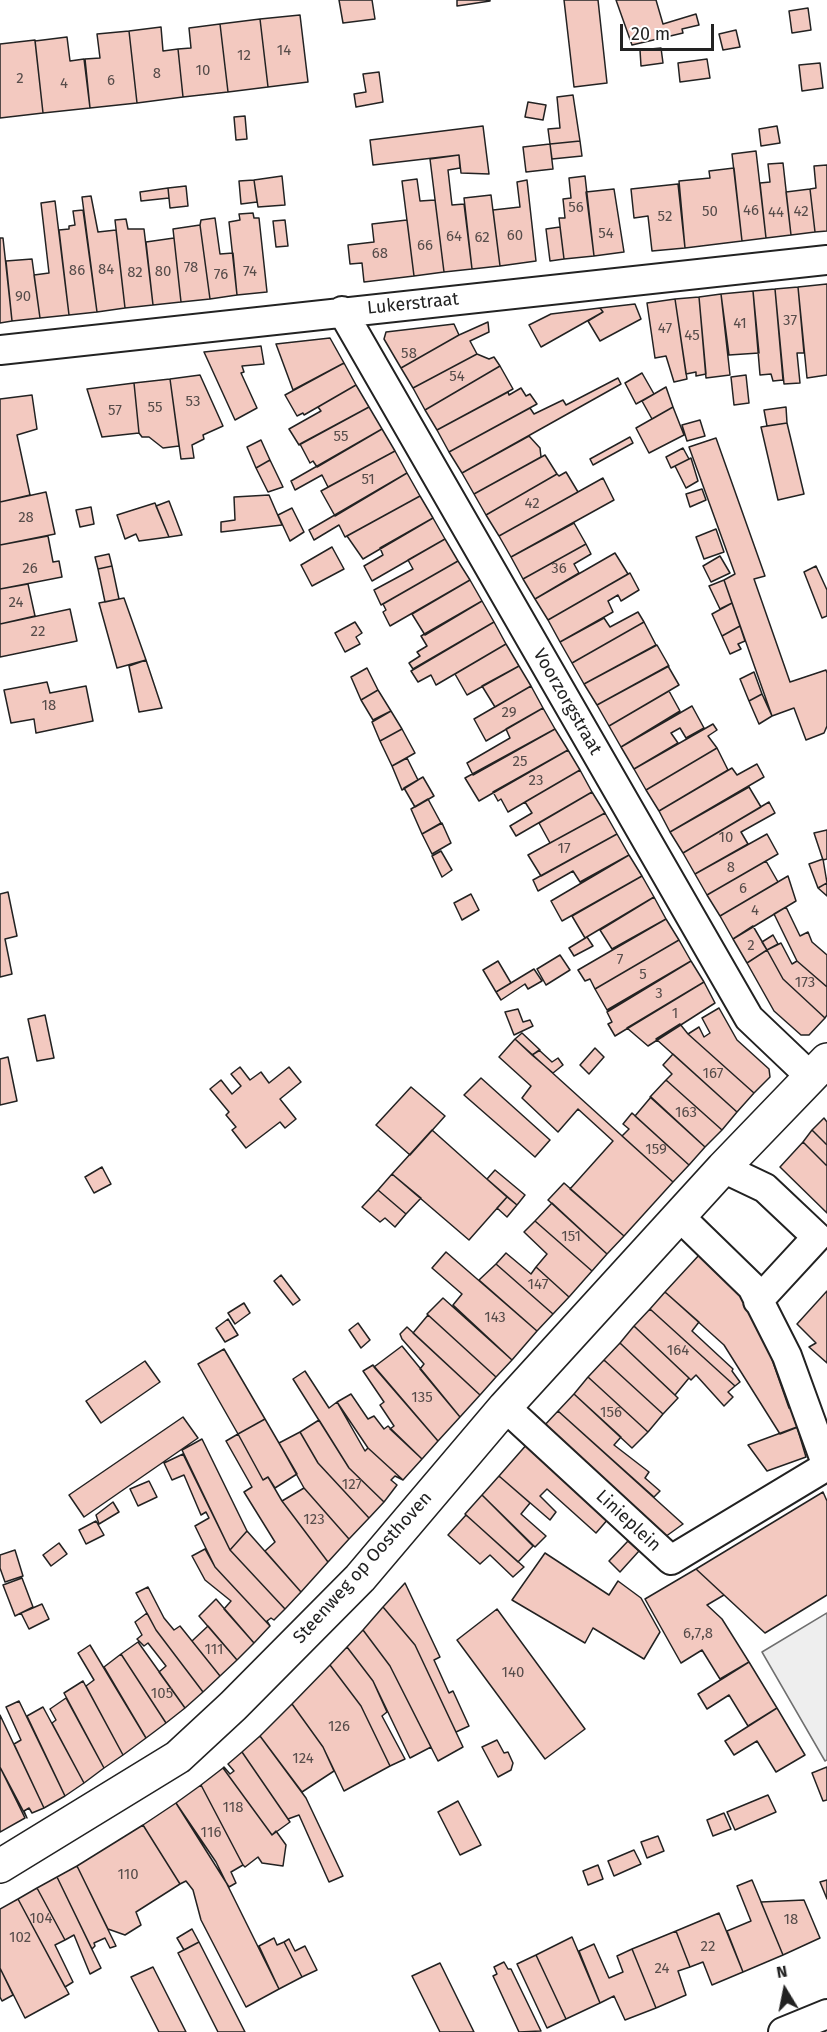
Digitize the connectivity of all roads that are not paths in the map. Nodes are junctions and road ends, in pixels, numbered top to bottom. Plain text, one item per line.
1 (827, 260) edge
2 (342, 311) junction
3 (0, 350) edge
4 (819, 1069) edge
5 (723, 1168) junction
6 (680, 1217) junction
7 (758, 1300) junction
8 (505, 1407) junction
9 (827, 1466) edge
10 (0, 1866) edge
11 (827, 2014) edge
12 (783, 2032) edge

1 - 2 street, Lukerstraat
2 - 3 street, Lukerstraat
2 - 4 street, Voorzorgstraat
4 - 5 street, Steenweg op Oosthoven
5 - 6 street, Steenweg op Oosthoven
5 - 7 street
6 - 7 street
6 - 8 street, Steenweg op Oosthoven
7 - 9 street, Linieplein
8 - 9 street, Linieplein
8 - 10 street, Steenweg op Oosthoven
11 - 12 street

